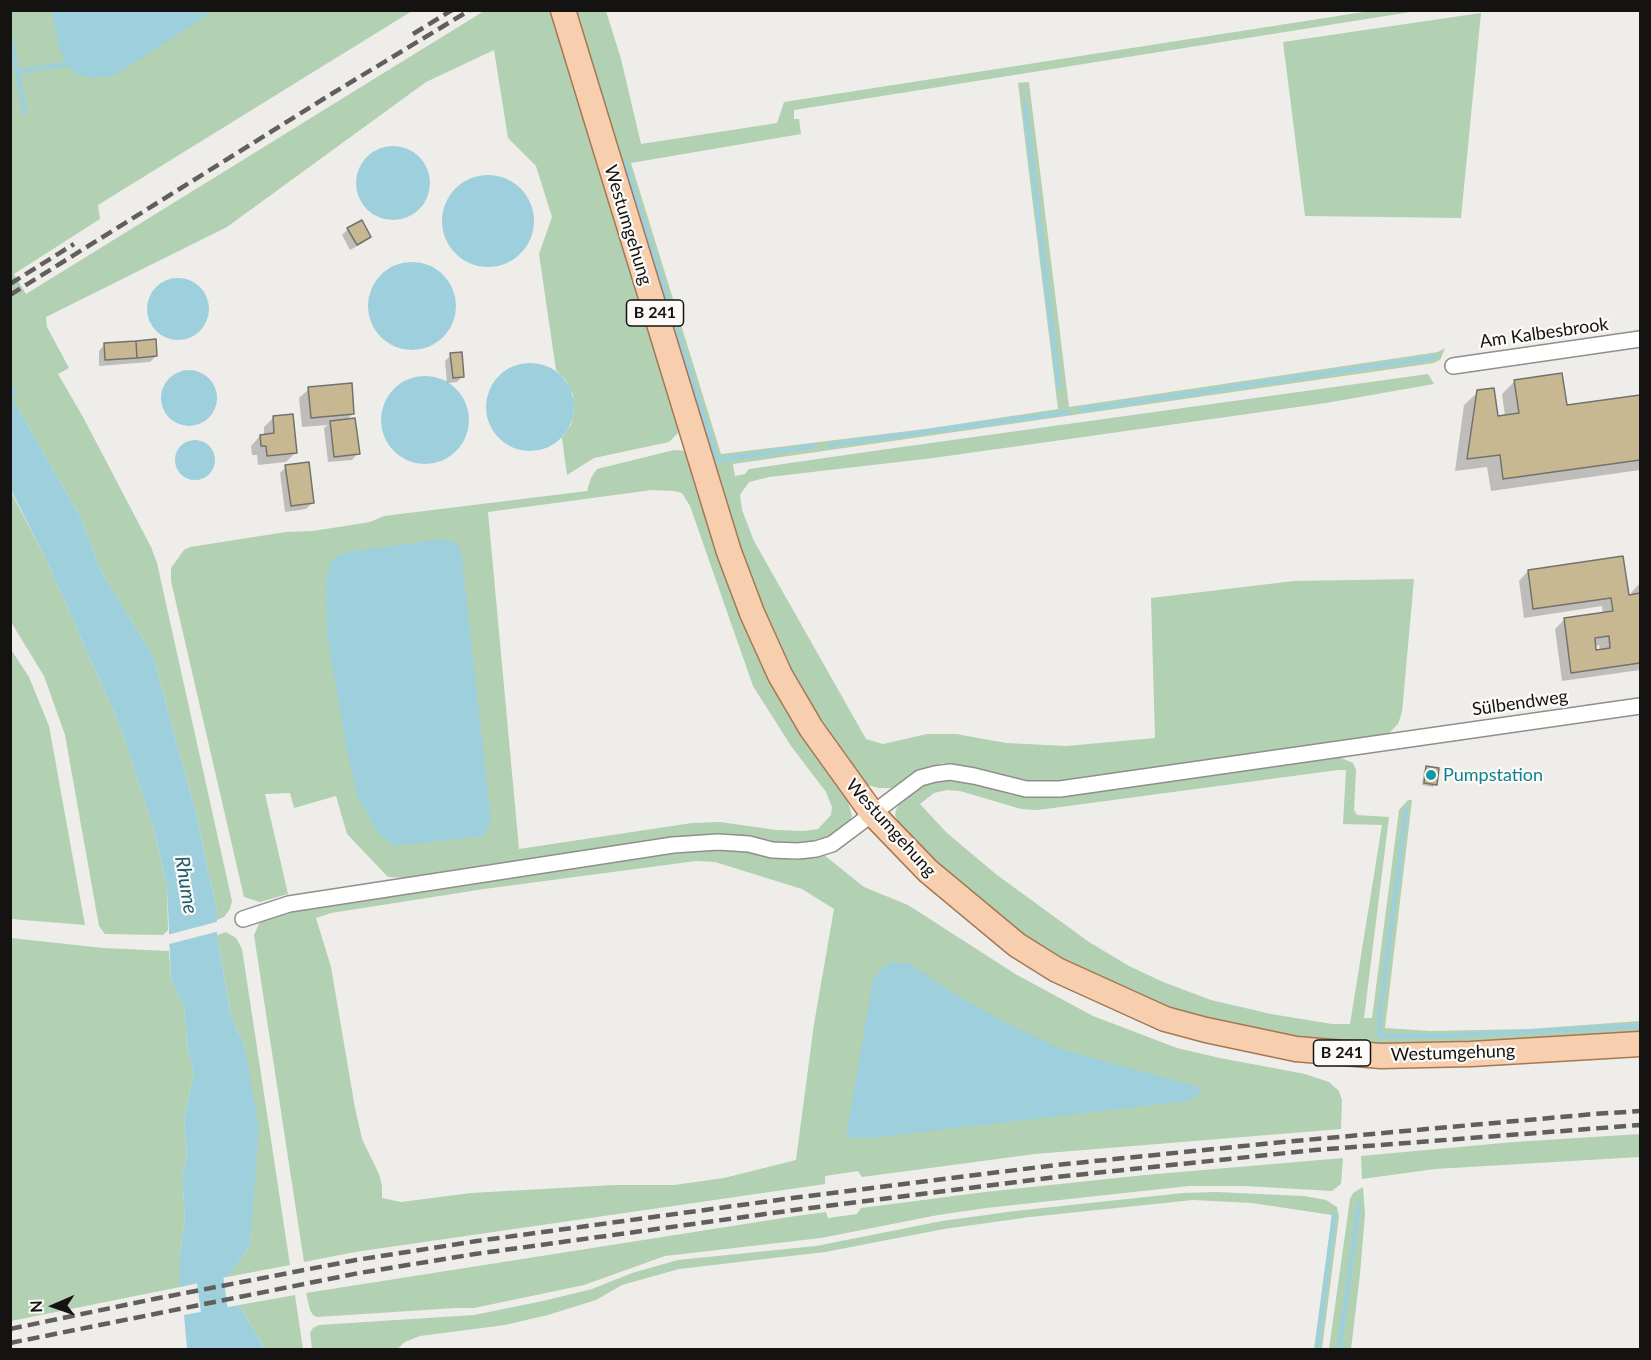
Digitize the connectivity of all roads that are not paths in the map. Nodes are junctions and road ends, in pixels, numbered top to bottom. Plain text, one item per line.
1 (563, 10) edge
2 (1641, 339) edge
3 (1453, 366) dead end
4 (1641, 706) edge
5 (872, 813) junction
6 (243, 919) dead end
7 (1641, 1044) edge

1 - 5 main road, Westumgehung / B 241
2 - 3 street, Am Kalbesbrook
4 - 5 street, Sülbendweg
5 - 6 street, Sülbendweg
5 - 7 main road, Westumgehung / B 241

